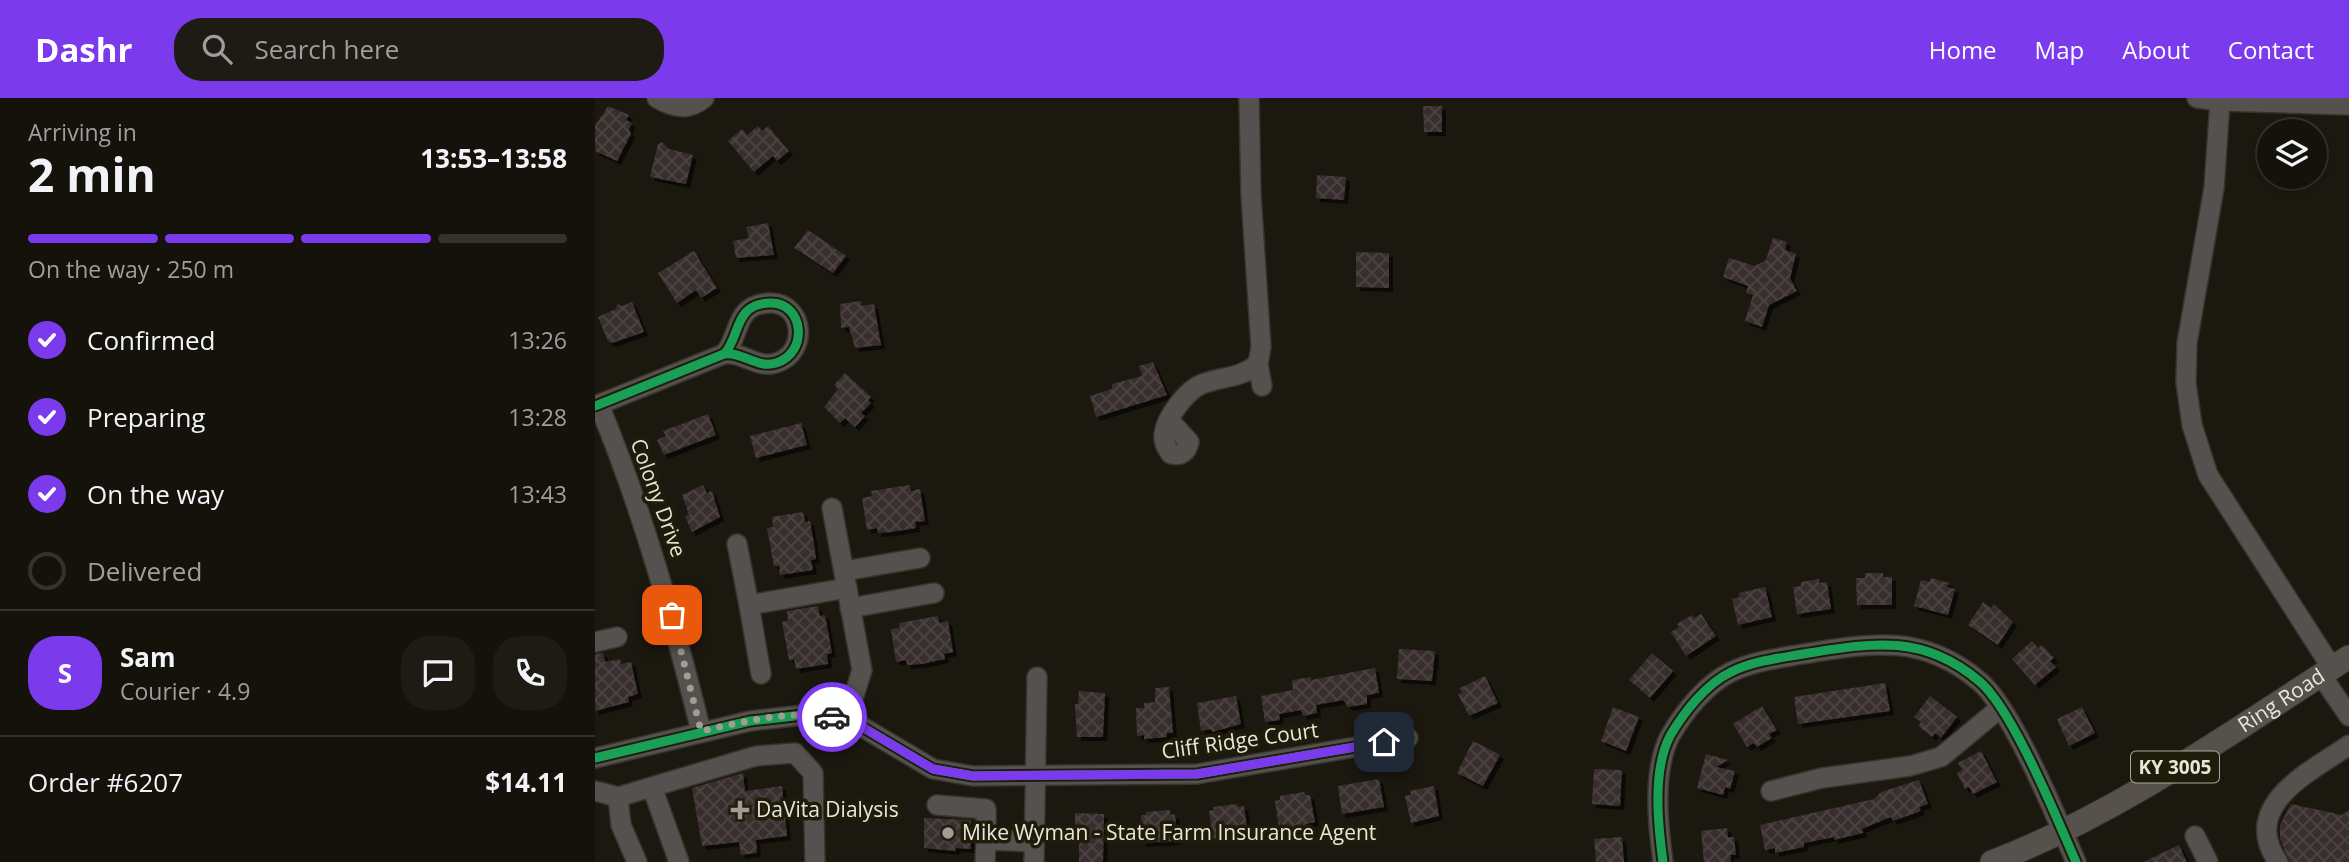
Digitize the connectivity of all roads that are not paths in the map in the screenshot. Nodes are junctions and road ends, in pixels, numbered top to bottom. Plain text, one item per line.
1 (657, 98) edge
2 (704, 98) edge
3 (1249, 98) edge
4 (2197, 98) edge
5 (2220, 101) junction
6 (2349, 105) edge
7 (724, 355) dead end
8 (1258, 364) junction
9 (1262, 386) dead end
10 (597, 405) edge
11 (1169, 420) dead end
12 (832, 508) dead end
13 (737, 544) dead end
14 (920, 558) dead end
15 (845, 580) junction
16 (934, 593) dead end
17 (749, 606) junction
18 (851, 608) junction
19 (617, 637) dead end
20 (595, 642) edge
21 (2334, 667) edge
22 (761, 674) dead end
23 (1037, 677) dead end
24 (2000, 708) junction
25 (2349, 716) edge
26 (847, 718) junction
27 (701, 731) junction
28 (1408, 738) dead end
29 (2349, 745) edge
30 (595, 758) edge
31 (950, 773) junction
32 (1036, 775) junction
33 (652, 787) junction
34 (595, 790) edge
35 (1771, 791) dead end
36 (618, 797) junction
37 (2062, 831) junction
38 (2195, 836) dead end
39 (986, 840) junction
40 (1034, 842) junction
41 (637, 862) edge
42 (679, 862) edge
43 (815, 862) edge
44 (985, 862) edge
45 (1034, 862) edge
46 (1663, 862) edge
47 (1992, 862) edge
48 (2076, 862) edge
49 (2208, 862) edge
50 (2278, 862) edge

1 - 2 street
3 - 8 street
4 - 5 street
5 - 6 street
5 - 21 street
7 - 10 street
8 - 9 street
8 - 11 street
10 - 27 street, Colony Drive
12 - 15 street
13 - 17 street
14 - 15 street
15 - 17 street
15 - 18 street
16 - 18 street
17 - 22 street
18 - 26 street
19 - 20 street
21 - 25 street
21 - 37 main road, Ring Road / KY 3005
23 - 32 street
24 - 35 street
24 - 37 street
24 - 46 street
26 - 27 street
26 - 31 street, Cliff Ridge Court
27 - 30 street
28 - 32 street, Cliff Ridge Court
29 - 50 street
31 - 32 street, Cliff Ridge Court
31 - 39 street
32 - 40 street
33 - 36 street
33 - 42 street
33 - 43 street
34 - 36 street
36 - 41 street
37 - 47 main road, Ring Road / KY 3005
37 - 48 street
38 - 49 street
39 - 40 street
39 - 44 street
40 - 45 street

